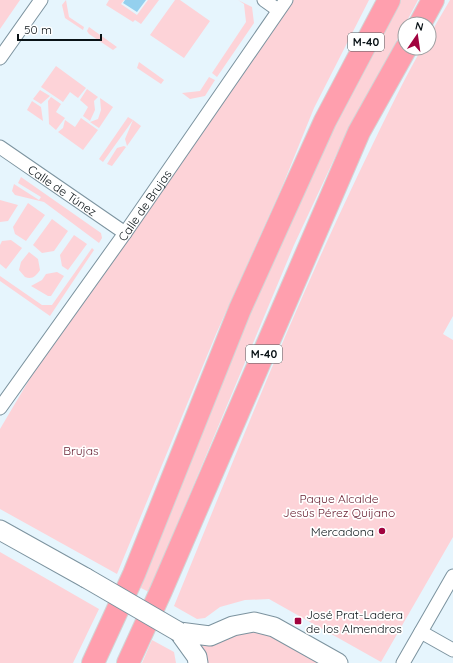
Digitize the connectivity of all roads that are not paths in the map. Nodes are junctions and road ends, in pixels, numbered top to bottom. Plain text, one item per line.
1 (41, 0) edge
2 (264, 0) edge
3 (389, 0) edge
4 (433, 0) edge
5 (282, 5) edge
6 (424, 16) edge
7 (402, 56) edge
8 (0, 58) edge
9 (0, 147) edge
10 (125, 233) junction
11 (0, 408) edge
12 (0, 530) edge
13 (453, 576) edge
14 (179, 632) junction
15 (421, 632) junction
16 (453, 650) edge
17 (93, 663) edge
18 (128, 663) edge
19 (198, 663) edge
20 (338, 663) edge
21 (403, 663) edge

1 - 8 street
2 - 5 street
3 - 17 highway, M-40
4 - 6 highway
5 - 10 street, Calle de Brujas
7 - 18 highway, M-40
9 - 10 street, Calle de Túnez
10 - 11 street, Calle de Brujas
12 - 14 street, bridge
13 - 15 street
14 - 19 street
14 - 20 street
15 - 16 street
15 - 21 street

